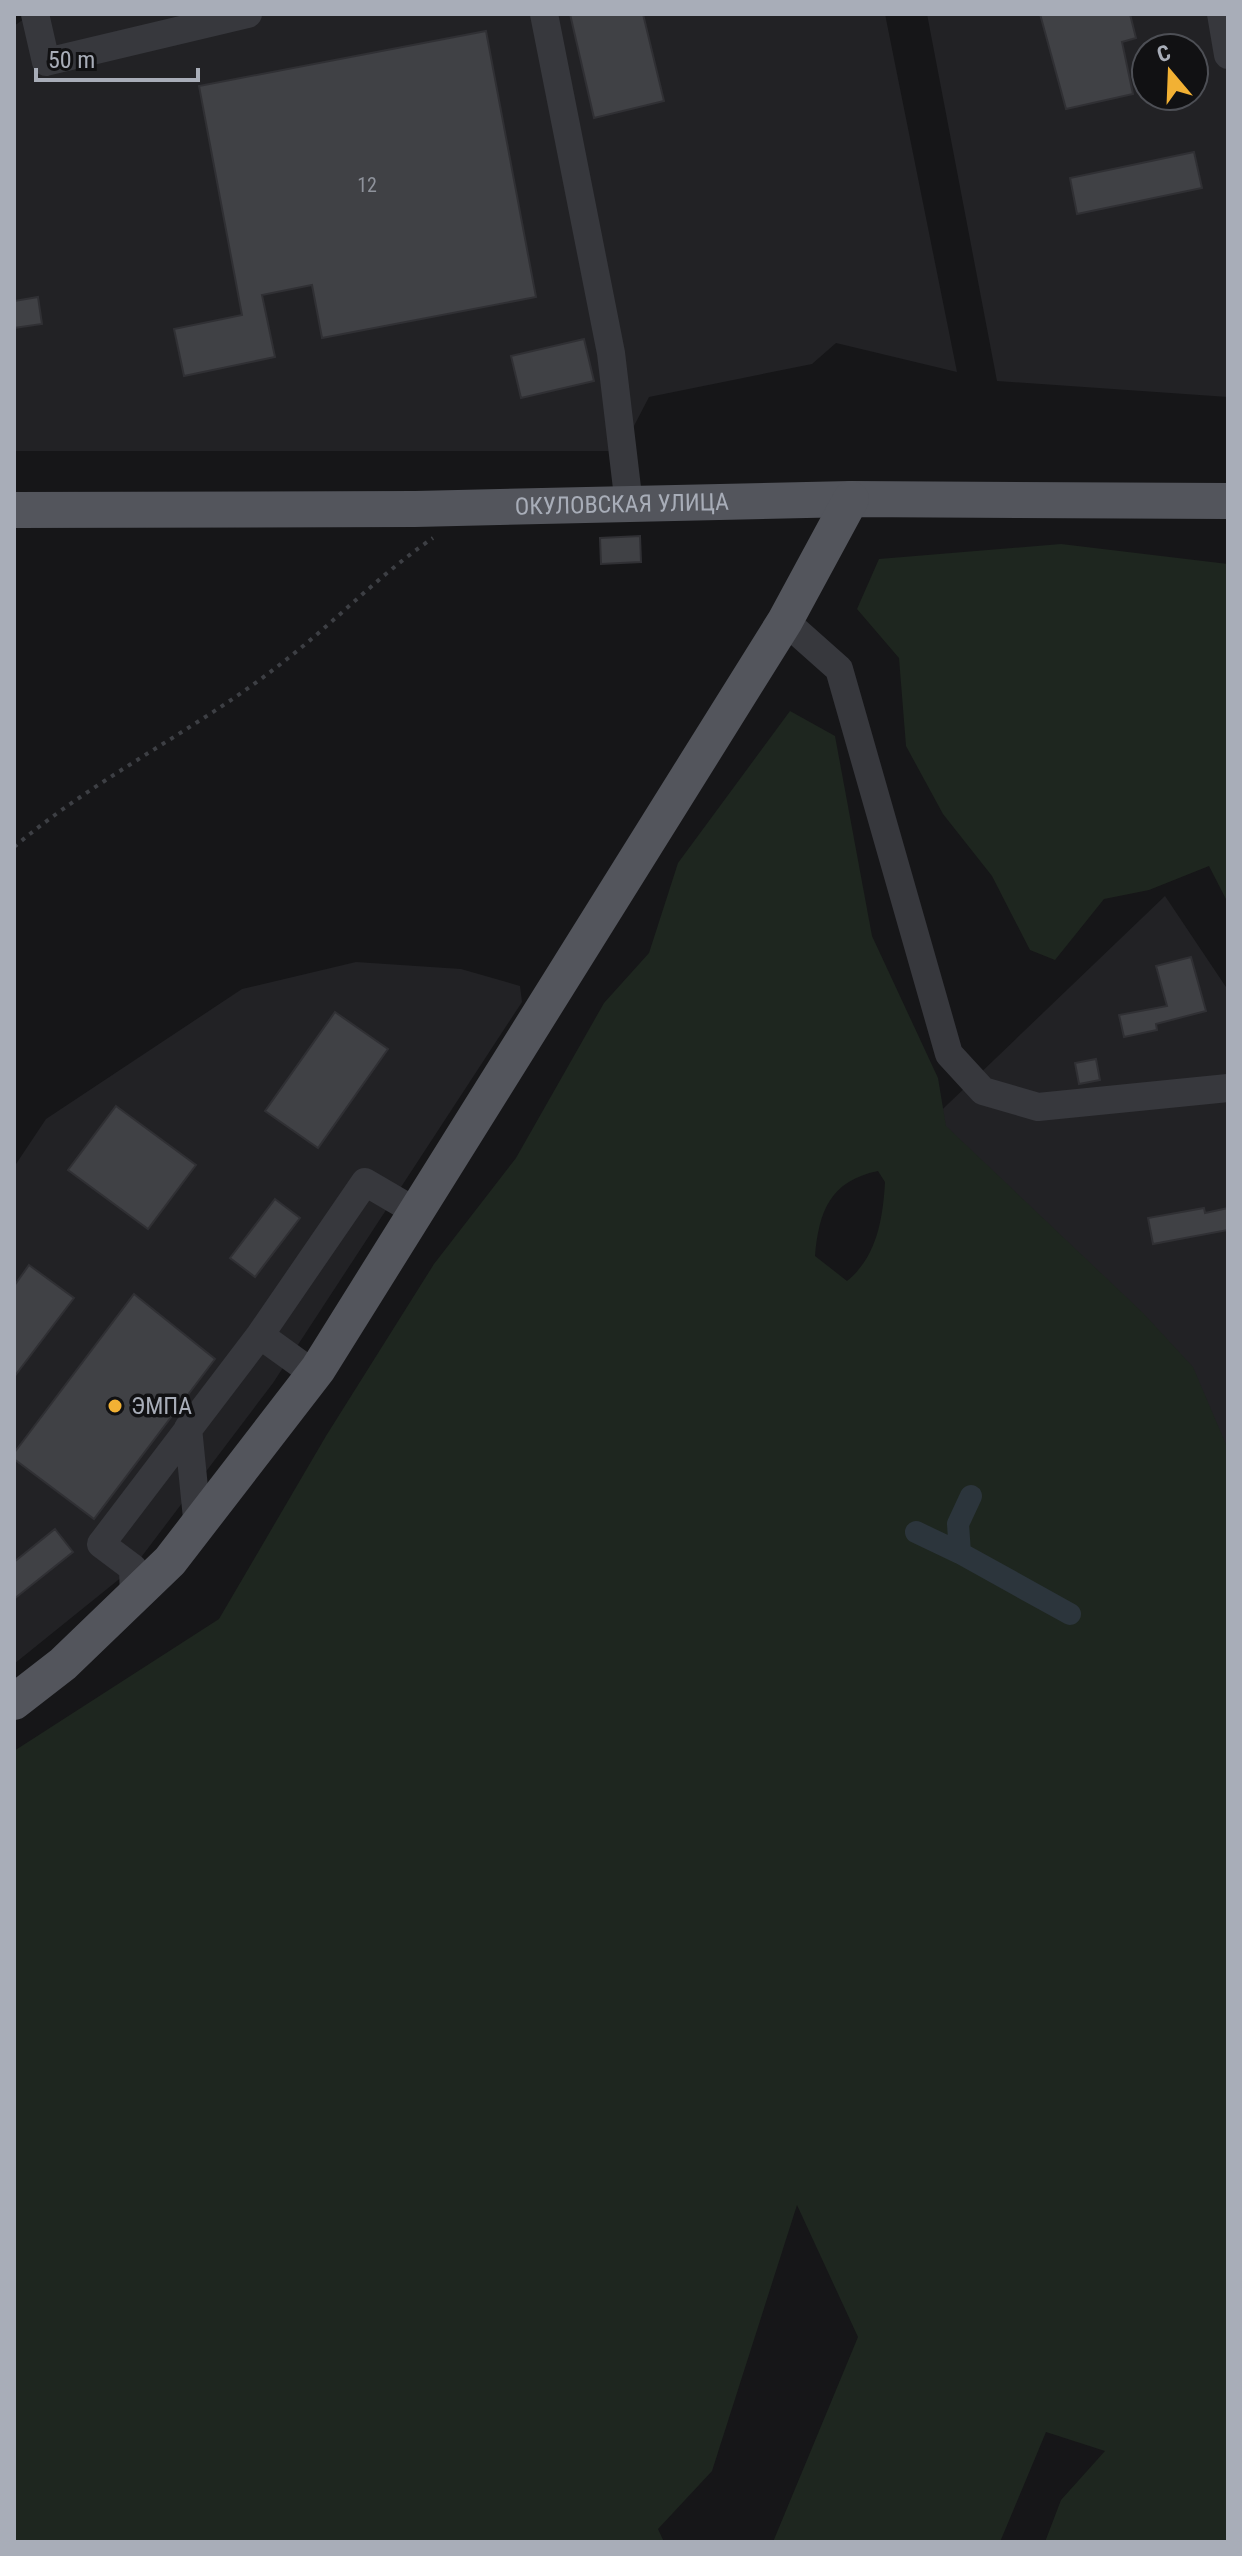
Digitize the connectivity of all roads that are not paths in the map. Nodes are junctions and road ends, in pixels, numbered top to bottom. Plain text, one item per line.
1 (35, 14) edge
2 (248, 14) edge
3 (544, 14) edge
4 (1221, 14) edge
5 (1228, 55) edge
6 (851, 499) junction
7 (1228, 501) edge
8 (629, 505) junction
9 (14, 510) edge
10 (785, 621) junction
11 (1228, 1088) edge
12 (418, 1213) junction
13 (260, 1335) junction
14 (314, 1374) junction
15 (188, 1428) junction
16 (198, 1528) junction
17 (134, 1599) junction
18 (15, 1701) edge

1 - 2 lane
3 - 8 lane
4 - 5 lane
6 - 7 main road, ОКУЛОВСКАЯ УЛИЦА
6 - 8 main road, ОКУЛОВСКАЯ УЛИЦА
6 - 10 main road
8 - 9 main road, ОКУЛОВСКАЯ УЛИЦА
10 - 11 lane
10 - 12 main road
12 - 13 lane
12 - 14 main road
13 - 14 lane
13 - 15 lane
14 - 16 main road
15 - 16 lane
15 - 17 lane
16 - 17 main road
17 - 18 main road

